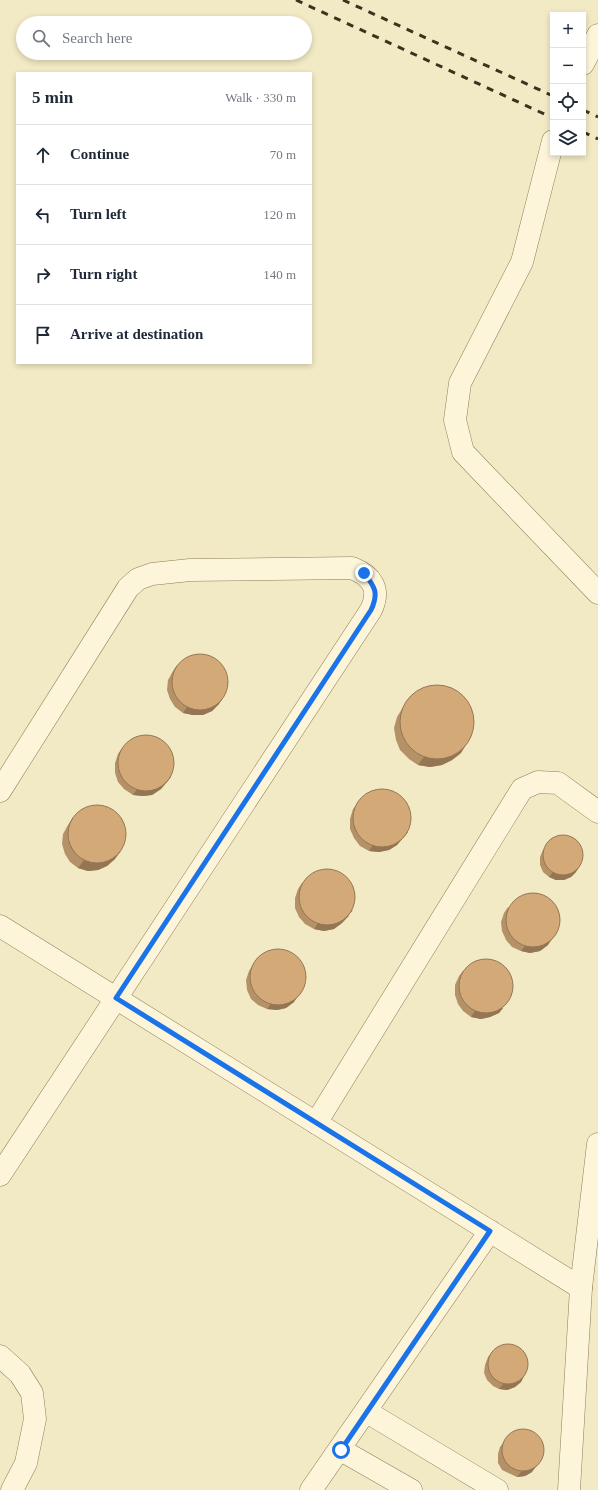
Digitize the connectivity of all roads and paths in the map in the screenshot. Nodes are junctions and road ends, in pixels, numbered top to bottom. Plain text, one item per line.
1 (598, 35) edge
2 (589, 64) edge
3 (550, 152) edge
4 (598, 593) edge
5 (0, 791) edge
6 (598, 812) edge
7 (0, 926) edge
8 (116, 998) junction
9 (316, 1123) junction
10 (598, 1144) edge
11 (0, 1175) edge
12 (490, 1231) junction
13 (581, 1288) junction
14 (0, 1356) edge
15 (367, 1412) junction
16 (341, 1450) junction
17 (12, 1490) edge
18 (311, 1490) edge
19 (411, 1490) edge
20 (497, 1490) edge
21 (569, 1490) edge

1 - 2 street
3 - 4 street
5 - 8 street
6 - 9 street
7 - 8 street
8 - 9 street
8 - 11 street
9 - 12 street
10 - 13 street
12 - 13 street
12 - 15 street
13 - 21 street
14 - 17 street
15 - 16 street
15 - 20 street
16 - 18 street
16 - 19 street

